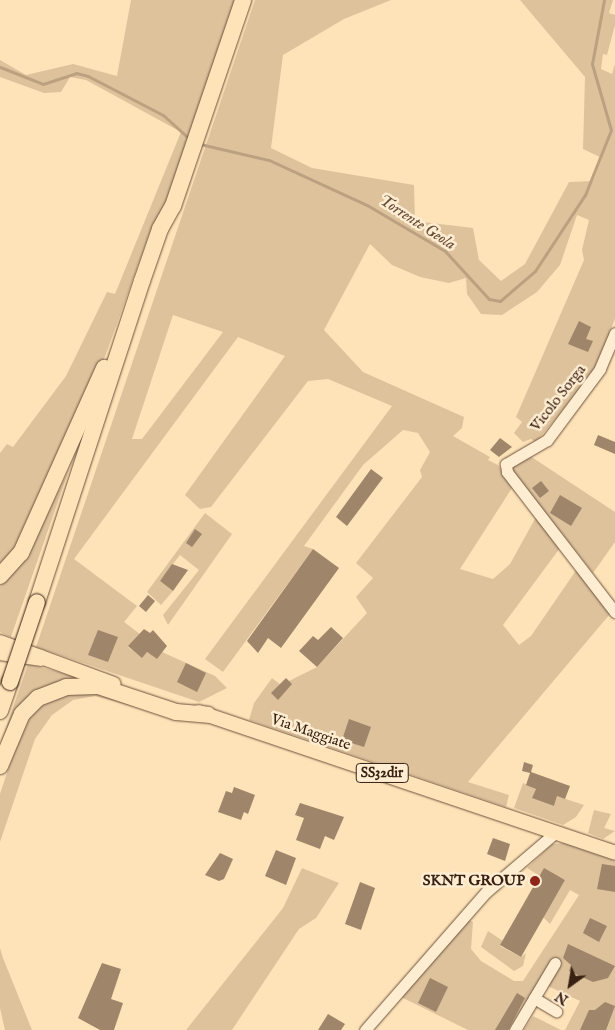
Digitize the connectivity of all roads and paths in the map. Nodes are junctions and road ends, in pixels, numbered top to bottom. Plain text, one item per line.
1 (243, 0) edge
2 (142, 281) junction
3 (615, 333) edge
4 (610, 361) edge
5 (0, 576) edge
6 (615, 612) edge
7 (0, 642) edge
8 (0, 652) edge
9 (41, 658) junction
10 (10, 682) junction
11 (0, 698) edge
12 (0, 711) edge
13 (208, 714) junction
14 (0, 766) edge
15 (556, 832) junction
16 (615, 853) edge
17 (555, 963) dead end
18 (534, 998) junction
19 (556, 1011) dead end
20 (365, 1030) edge
21 (515, 1030) edge

1 - 2 highway
2 - 5 highway
2 - 10 highway, bridge
3 - 4 street, Vicolo Sorga
4 - 6 street, Vicolo Sorga
7 - 9 main road, SS32dir
8 - 9 highway
9 - 13 main road, Via Maggiate / SS32dir
10 - 11 highway
10 - 12 highway
13 - 14 highway
13 - 15 main road, Via Maggiate / SS32dir
15 - 16 main road, Via Maggiate
15 - 20 street
17 - 18 street
18 - 19 street
18 - 21 street

